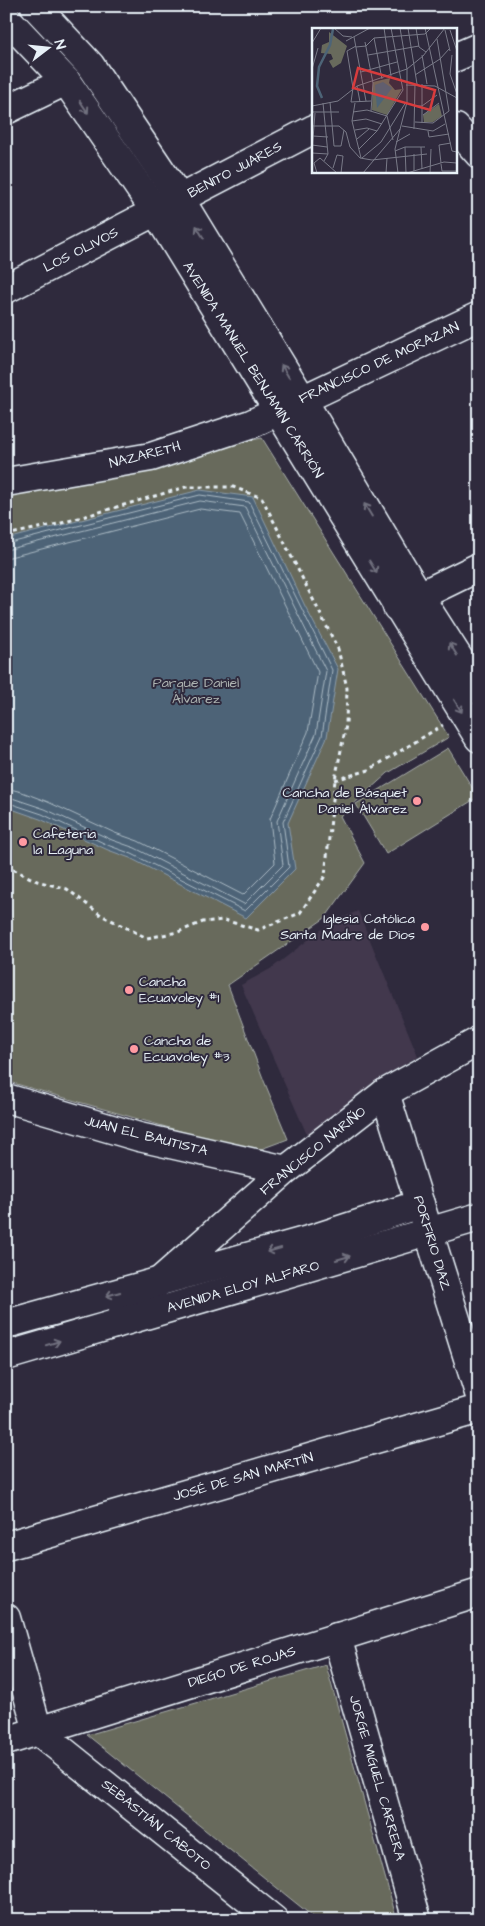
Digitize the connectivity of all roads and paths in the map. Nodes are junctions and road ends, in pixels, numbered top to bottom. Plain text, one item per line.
1 (35, 6) edge
2 (6, 18) edge
3 (479, 47) edge
4 (458, 56) edge
5 (66, 81) junction
6 (6, 110) edge
7 (312, 130) edge
8 (458, 130) edge
9 (479, 154) edge
10 (180, 199) junction
11 (156, 212) junction
12 (6, 289) edge
13 (479, 316) edge
14 (290, 405) junction
15 (6, 482) edge
16 (6, 535) edge
17 (479, 567) edge
18 (408, 601) junction
19 (479, 690) edge
20 (460, 710) junction
21 (479, 738) edge
22 (335, 780) junction
23 (6, 866) edge
24 (479, 1041) edge
25 (385, 1092) junction
26 (6, 1098) edge
27 (286, 1170) junction
28 (420, 1204) junction
29 (479, 1217) edge
30 (429, 1233) junction
31 (160, 1281) junction
32 (13, 1318) edge
33 (115, 1324) junction
34 (6, 1356) edge
35 (479, 1393) edge
36 (479, 1408) edge
37 (6, 1546) edge
38 (479, 1593) edge
39 (6, 1618) edge
40 (337, 1637) junction
41 (38, 1731) junction
42 (6, 1741) edge
43 (274, 1920) edge
44 (417, 1920) edge

1 - 10 street, AVENIDA MANUEL BENJAMÍN CARRIÓN
2 - 5 street, AVENIDA MANUEL BENJAMÍN CARRIÓN
3 - 4 street
5 - 6 street
5 -> 11 street, AVENIDA MANUEL BENJAMÍN CARRIÓN
7 - 10 street, BENITO JUARES
8 - 9 street
10 - 11 street, BENITO JUARES
14 -> 10 street, AVENIDA MANUEL BENJAMÍN CARRIÓN
11 - 12 street, LOS OLIVOS
11 - 14 street, AVENIDA MANUEL BENJAMÍN CARRIÓN
13 - 14 street, FRANCISCO DE MORAZAN
14 - 15 street, NAZARETH
14 - 18 street, AVENIDA MANUEL BENJAMÍN CARRIÓN
16 - 22 path
17 - 18 street
19 -> 18 street, AVENIDA MANUEL BENJAMÍN CARRIÓN
18 -> 20 street, AVENIDA MANUEL BENJAMÍN CARRIÓN
20 - 21 street, AVENIDA MANUEL BENJAMÍN CARRIÓN
20 - 22 path
22 - 23 path
24 - 25 street, FRANCISCO NARIÑO
25 - 27 street, FRANCISCO NARIÑO
25 - 28 street, PORFIRIO DIAZ
26 - 27 street, JUAN EL BAUTISTA
27 - 31 street, FRANCISCO NARIÑO
28 - 30 street, PORFIRIO DIAZ
28 -> 31 street, AVENIDA ELOY ALFARO
29 - 30 street, AVENIDA ELOY ALFARO
33 -> 30 street, AVENIDA ELOY ALFARO
30 - 35 street, PORFIRIO DIAZ
31 -> 32 street, AVENIDA ELOY ALFARO
31 - 33 street, FRANCISCO NARIÑO
34 -> 33 street, AVENIDA ELOY ALFARO
36 - 37 street, JOSÉ DE SAN MARTÍN
38 - 40 street, DIEGO DE ROJAS
39 - 41 street
40 - 41 street, DIEGO DE ROJAS
40 - 44 street, JORGE MIGUEL CARRERA
41 - 42 street, DIEGO DE ROJAS
41 - 43 street, SEBASTIÁN CABOTO

